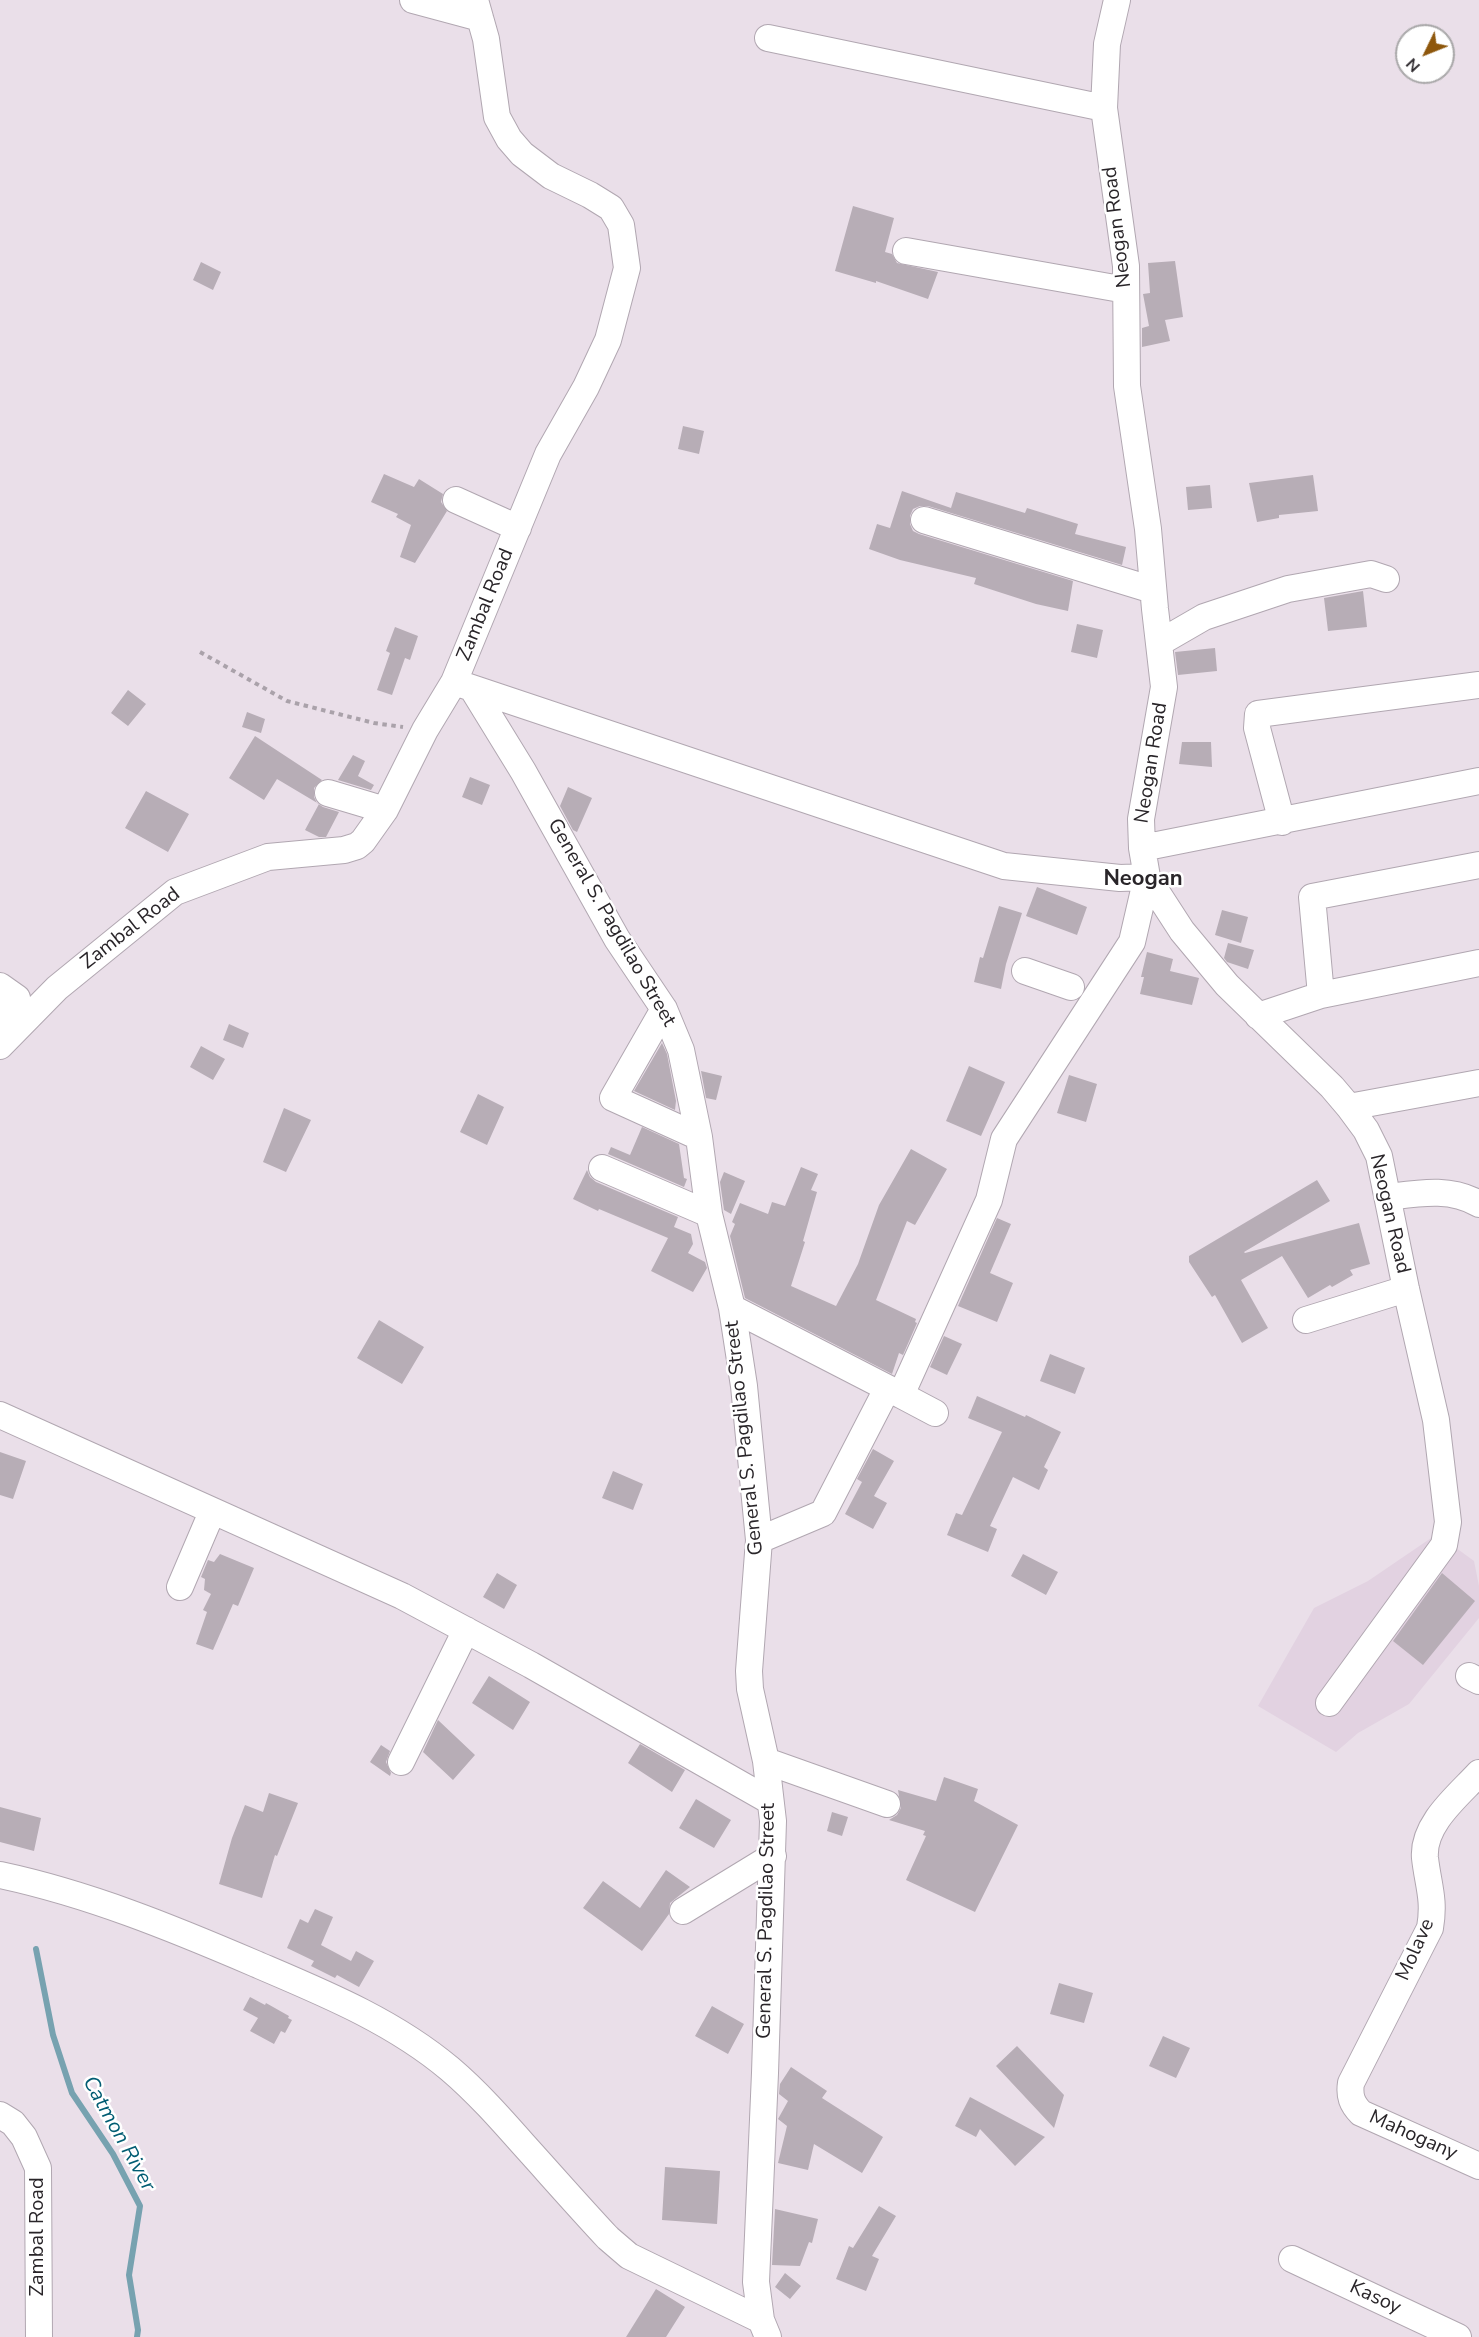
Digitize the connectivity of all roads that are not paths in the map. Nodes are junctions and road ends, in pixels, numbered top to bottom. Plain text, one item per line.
1 (413, 0) edge
2 (1117, 0) edge
3 (477, 9) edge
4 (768, 38) dead end
5 (1104, 108) junction
6 (906, 251) dead end
7 (1126, 290) junction
8 (456, 500) dead end
9 (924, 520) dead end
10 (518, 528) junction
11 (1386, 579) dead end
12 (1153, 590) junction
13 (1159, 643) junction
14 (463, 685) junction
15 (1479, 685) edge
16 (1479, 781) edge
17 (328, 793) dead end
18 (385, 810) junction
19 (1282, 822) junction
20 (1142, 848) junction
21 (1479, 865) edge
22 (1147, 877) junction
23 (1479, 963) edge
24 (1025, 971) dead end
25 (0, 986) edge
26 (1071, 987) dead end
27 (1321, 995) junction
28 (664, 1009) junction
29 (1258, 1016) junction
30 (0, 1017) edge
31 (0, 1046) edge
32 (1479, 1083) edge
33 (1350, 1107) junction
34 (699, 1137) junction
35 (602, 1168) dead end
36 (1388, 1197) junction
37 (1479, 1204) edge
38 (709, 1214) junction
39 (1406, 1289) junction
40 (732, 1308) junction
41 (1306, 1320) dead end
42 (894, 1392) junction
43 (935, 1413) dead end
44 (0, 1415) edge
45 (212, 1512) junction
46 (759, 1540) junction
47 (180, 1587) dead end
48 (466, 1630) junction
49 (1329, 1703) dead end
50 (766, 1761) junction
51 (401, 1762) dead end
52 (1479, 1773) edge
53 (770, 1801) junction
54 (887, 1804) dead end
55 (772, 1856) junction
56 (0, 1875) edge
57 (683, 1911) dead end
58 (1351, 2100) joint
59 (0, 2115) edge
60 (1479, 2166) edge
61 (1292, 2259) dead end
62 (765, 2328) edge
63 (39, 2337) edge
64 (1458, 2337) edge

1 - 3 street
2 - 5 street, Neogan Road
3 - 10 street, Zambal Road
4 - 5 street
5 - 7 street, Neogan Road
6 - 7 street
7 - 12 street, Neogan Road
8 - 10 street
9 - 12 street
10 - 14 street, Zambal Road
11 - 13 street
12 - 13 street, Neogan Road
13 - 20 street, Neogan Road
14 - 18 street, Zambal Road
14 - 22 street
14 - 28 street, General S. Pagdilao Street
15 - 19 street
16 - 19 street
17 - 18 street
18 - 31 street, Zambal Road
19 - 20 street
20 - 22 street, Neogan Road
21 - 27 street
22 - 29 street, Neogan Road
22 - 42 street
23 - 27 street
24 - 26 street
25 - 30 street
27 - 29 street
28 - 34 street, General S. Pagdilao Street
28 - 34 street
29 - 33 street, Neogan Road
32 - 33 street
33 - 36 street, Neogan Road
34 - 38 street, General S. Pagdilao Street
35 - 38 street
36 - 37 street
36 - 39 street, Neogan Road
38 - 40 street, General S. Pagdilao Street
39 - 41 street
39 - 49 street, Neogan Road
40 - 42 street
40 - 46 street, General S. Pagdilao Street
42 - 43 street
42 - 46 street
44 - 45 street
45 - 47 street
45 - 48 street
46 - 50 street, General S. Pagdilao Street
48 - 51 street
48 - 53 street
50 - 53 street, General S. Pagdilao Street
50 - 54 street
52 - 58 street, Molave
53 - 55 street, General S. Pagdilao Street
55 - 57 street
55 - 62 street, General S. Pagdilao Street
56 - 62 street
58 - 60 street, Mahogany
59 - 63 street, Zambal Road
61 - 64 street, Kasoy

